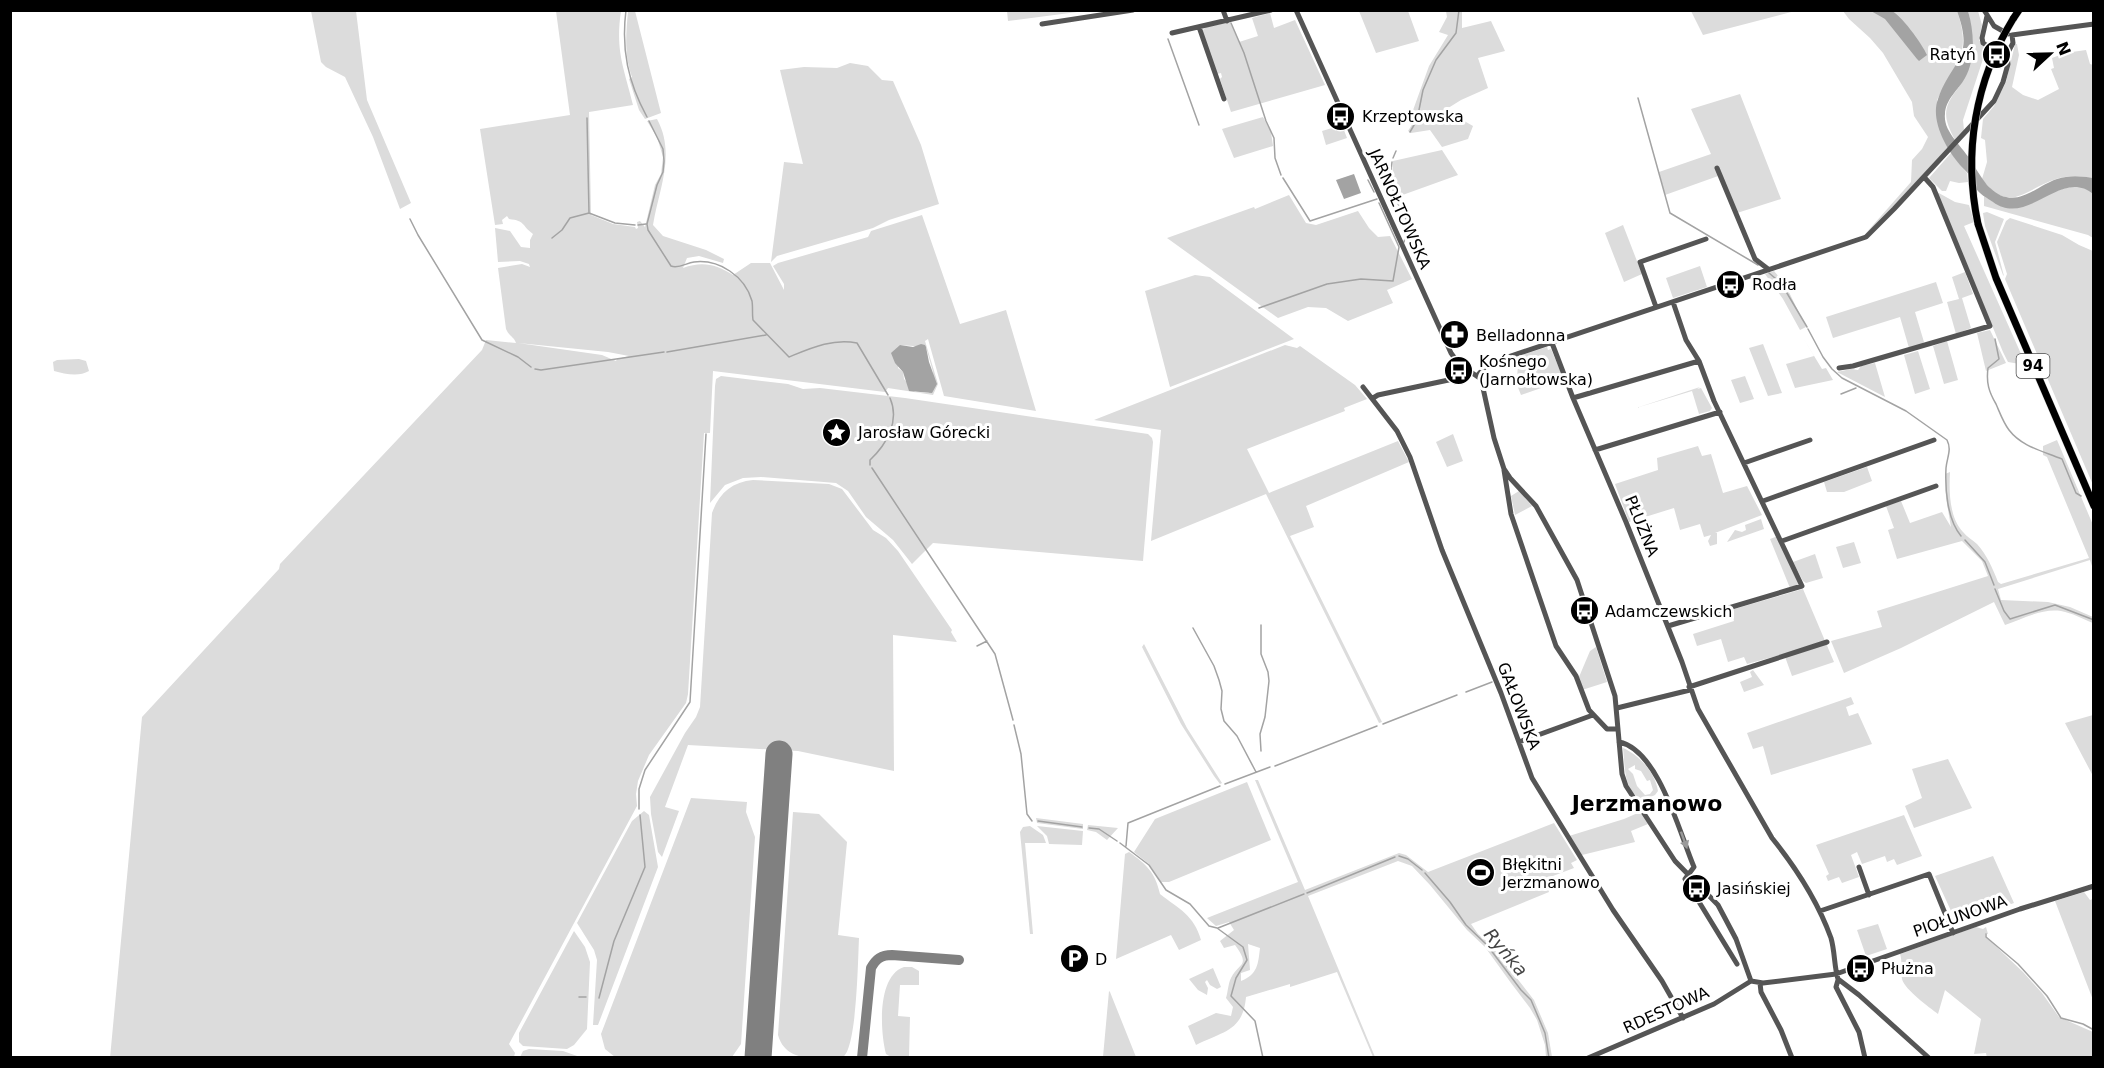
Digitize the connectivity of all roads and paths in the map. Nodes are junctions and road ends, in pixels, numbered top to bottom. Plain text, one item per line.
1 (1133, 10) edge
2 (1223, 10) edge
3 (1272, 10) edge
4 (1296, 10) edge
5 (2019, 10) edge
6 (1986, 13) edge
7 (1227, 21) junction
8 (1042, 24) dead end
9 (2094, 24) edge
10 (1994, 26) junction
11 (1199, 27) junction
12 (1985, 29) junction
13 (1172, 33) dead end
14 (2012, 35) junction
15 (2007, 54) junction
16 (1224, 99) dead end
17 (1717, 168) dead end
18 (1924, 177) junction
19 (1706, 239) dead end
20 (1768, 270) junction
21 (1673, 302) junction
22 (1656, 307) junction
23 (1552, 342) junction
24 (1699, 361) junction
25 (1839, 368) dead end
26 (1466, 370) junction
27 (1477, 376) junction
28 (1363, 387) dead end
29 (1373, 398) junction
30 (1573, 398) junction
31 (1720, 412) junction
32 (1810, 440) dead end
33 (1935, 441) dead end
34 (1595, 450) junction
35 (1744, 463) junction
36 (1504, 469) junction
37 (1517, 485) junction
38 (1936, 486) dead end
39 (1509, 493) junction
40 (1763, 501) junction
41 (2094, 507) edge
42 (1782, 541) junction
43 (1668, 626) junction
44 (1827, 642) dead end
45 (1690, 688) junction
46 (1617, 708) junction
47 (1593, 715) junction
48 (1618, 729) junction
49 (1519, 742) junction
50 (1619, 742) junction
51 (1859, 867) dead end
52 (1688, 875) junction
53 (2094, 886) edge
54 (1869, 895) junction
55 (1820, 911) junction
56 (1953, 933) junction
57 (1736, 939) junction
58 (1725, 945) junction
59 (1737, 964) dead end
60 (1837, 977) junction
61 (1751, 981) junction
62 (1760, 983) junction
63 (1683, 1018) junction
64 (1588, 1058) edge
65 (1792, 1058) edge
66 (1865, 1058) edge
67 (1929, 1058) edge

1 - 8 street
2 - 7 street
3 - 7 street
4 - 26 street, JARNOŁTOWSKA
5 - 41 main road, 94, bridge
6 - 10 street
6 - 12 street
7 - 11 street
9 - 14 street
10 - 12 street
10 - 14 street
11 - 13 street
11 - 16 street
12 - 15 street
14 - 15 street
15 - 18 street
17 - 20 street
18 - 20 street
18 - 25 street
19 - 22 street
20 - 21 street
21 - 22 street
21 - 24 street
22 - 23 street
23 - 27 street
23 - 30 street, PŁUŻNA
24 - 30 street
24 - 31 street
26 - 27 street, JARNOŁTOWSKA
26 - 29 street
27 - 36 street
28 - 29 street, GAŁOWSKA
29 - 49 street, GAŁOWSKA
30 - 34 street, PŁUŻNA
31 - 34 street
31 - 35 street
32 - 35 street
33 - 40 street
34 - 43 street, PŁUŻNA
35 - 40 street
36 - 37 street
36 - 39 street
37 - 39 street
37 - 46 street
38 - 42 street
39 - 47 street
40 - 42 street
42 - 43 street
43 - 45 street, PŁUŻNA
44 - 45 street
45 - 46 street
45 - 55 street, PŁUŻNA
46 - 48 street
47 - 48 street
47 - 49 street
48 - 50 street
49 - 63 street, GAŁOWSKA
50 - 52 street
50 -> 52 street
51 - 54 street
52 - 57 street
52 - 58 street
53 - 56 street, PIOŁUNOWA
54 - 55 street
54 - 56 street
55 - 60 street, PŁUŻNA
56 - 60 street, PIOŁUNOWA
57 - 58 street
57 - 61 street
58 - 59 street
60 - 62 street, PIOŁUNOWA
60 - 66 street, PŁUŻNA
60 - 67 street
61 - 62 street, PIOŁUNOWA
61 - 63 street, RDESTOWA
62 - 65 street
63 - 64 street, RDESTOWA

